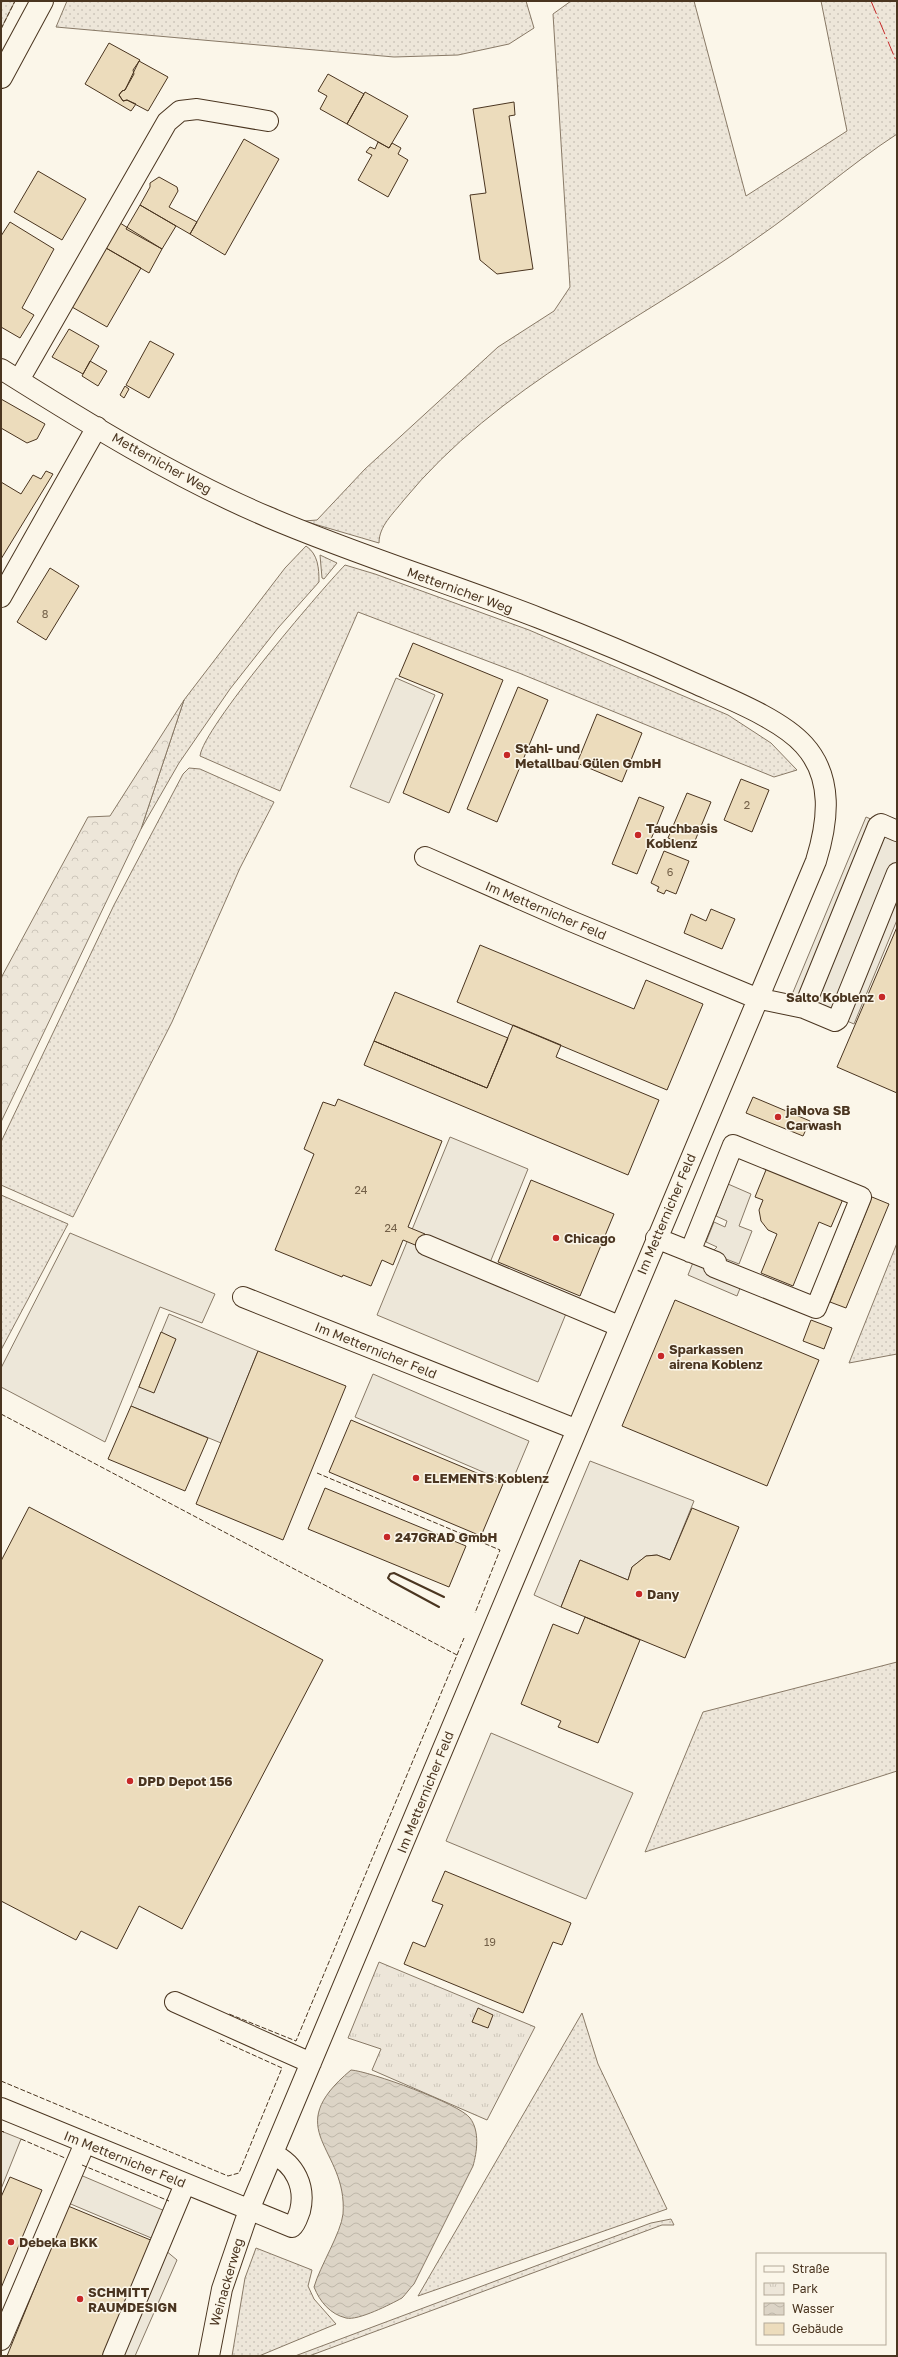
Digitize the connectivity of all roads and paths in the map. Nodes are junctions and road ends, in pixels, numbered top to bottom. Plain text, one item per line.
1 (42, 1) edge
2 (1, 77) edge
3 (268, 121) dead end
4 (1, 368) edge
5 (19, 380) junction
6 (97, 426) junction
7 (1, 597) edge
8 (815, 761) joint
9 (897, 831) edge
10 (425, 857) dead end
11 (897, 873) edge
12 (756, 998) junction
13 (804, 1008) junction
14 (656, 1238) junction
15 (426, 1245) dead end
16 (690, 1252) junction
17 (243, 1297) dead end
18 (619, 1326) junction
19 (575, 1429) junction
20 (175, 2002) dead end
21 (311, 2063) junction
22 (1, 2108) edge
23 (85, 2143) junction
24 (273, 2154) junction
25 (185, 2184) junction
26 (249, 2210) junction
27 (1, 2340) edge
28 (113, 2356) edge
29 (209, 2356) edge

1 - 2 main road
3 - 5 street
4 - 5 street, Metternicher Weg
5 - 6 street, Metternicher Weg
6 - 7 street, Metternicher Weg
6 - 8 street, Metternicher Weg
8 - 12 street, Im Metternicher Feld
9 - 13 street
10 - 12 street, Im Metternicher Feld
11 - 13 street
12 - 13 street
12 - 14 street, Im Metternicher Feld
14 - 16 street
14 - 18 street, Im Metternicher Feld
15 - 18 street
16 - 16 street
17 - 19 street, Im Metternicher Feld
18 - 19 street, Im Metternicher Feld
19 - 21 street, Im Metternicher Feld
20 - 21 street
21 - 24 street, Im Metternicher Feld
22 - 23 street, Im Metternicher Feld
23 - 25 street, Im Metternicher Feld
23 - 27 street
24 - 26 street, Im Metternicher Feld
24 - 26 street, Im Metternicher Feld
25 - 26 street, Im Metternicher Feld
25 - 28 street
26 - 29 street, Weinackerweg

